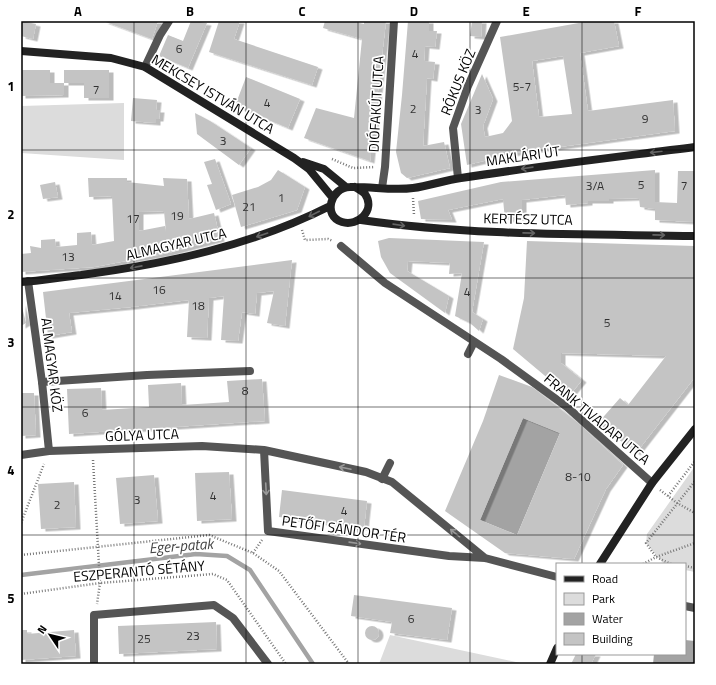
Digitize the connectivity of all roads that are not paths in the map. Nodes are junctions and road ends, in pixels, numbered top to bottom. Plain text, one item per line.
1 (169, 21) edge
2 (394, 21) edge
3 (497, 21) edge
4 (21, 51) edge
5 (145, 67) junction
6 (695, 147) edge
7 (294, 158) junction
8 (458, 178) junction
9 (351, 187) junction
10 (382, 188) junction
11 (332, 197) junction
12 (330, 206) junction
13 (360, 220) junction
14 (695, 236) edge
15 (341, 246) road end
16 (25, 282) edge
17 (474, 342) junction
18 (468, 354) dead end
19 (250, 371) dead end
20 (42, 382) junction
21 (695, 428) edge
22 (264, 450) junction
23 (49, 451) junction
24 (21, 455) edge
25 (390, 463) dead end
26 (382, 479) junction
27 (652, 483) junction
28 (486, 558) junction
29 (601, 563) edge
30 (556, 577) edge
31 (556, 650) edge
32 (94, 664) edge
33 (268, 664) edge
34 (550, 664) edge

1 - 5 street
2 - 10 street, DIÓFAKÚT UTCA
3 - 8 street, RÓKUS KÖZ
4 - 5 street, MEKCSEY ISTVÁN UTCA
5 - 7 street, MEKCSEY ISTVÁN UTCA
6 -> 8 street, MAKLÁRI ÚT
7 - 9 street, MEKCSEY ISTVÁN UTCA
7 - 11 street, MEKCSEY ISTVÁN UTCA
8 - 10 street, MAKLÁRI ÚT
9 - 10 street, MAKLÁRI ÚT
9 - 11 street
9 - 13 street
11 - 12 street
12 - 13 street
12 -> 16 street, ALMAGYAR UTCA
13 -> 14 street, KERTÉSZ UTCA
15 - 17 street, FRANK TIVADAR UTCA
16 - 20 street, ALMAGYAR KÖZ
17 - 18 street
17 - 27 street, FRANK TIVADAR UTCA
19 - 20 street
20 - 23 street, ALMAGYAR KÖZ
21 - 27 street
22 - 23 street, GÓLYA UTCA
26 -> 22 street, PETŐFI SÁNDOR TÉR
22 -> 28 street, PETŐFI SÁNDOR TÉR
23 - 24 street, GÓLYA UTCA
25 - 26 street
28 -> 26 street, PETŐFI SÁNDOR TÉR
27 - 29 street, FRANK TIVADAR UTCA
28 - 30 street, PETŐFI SÁNDOR TÉR
31 - 34 street
32 - 33 street

